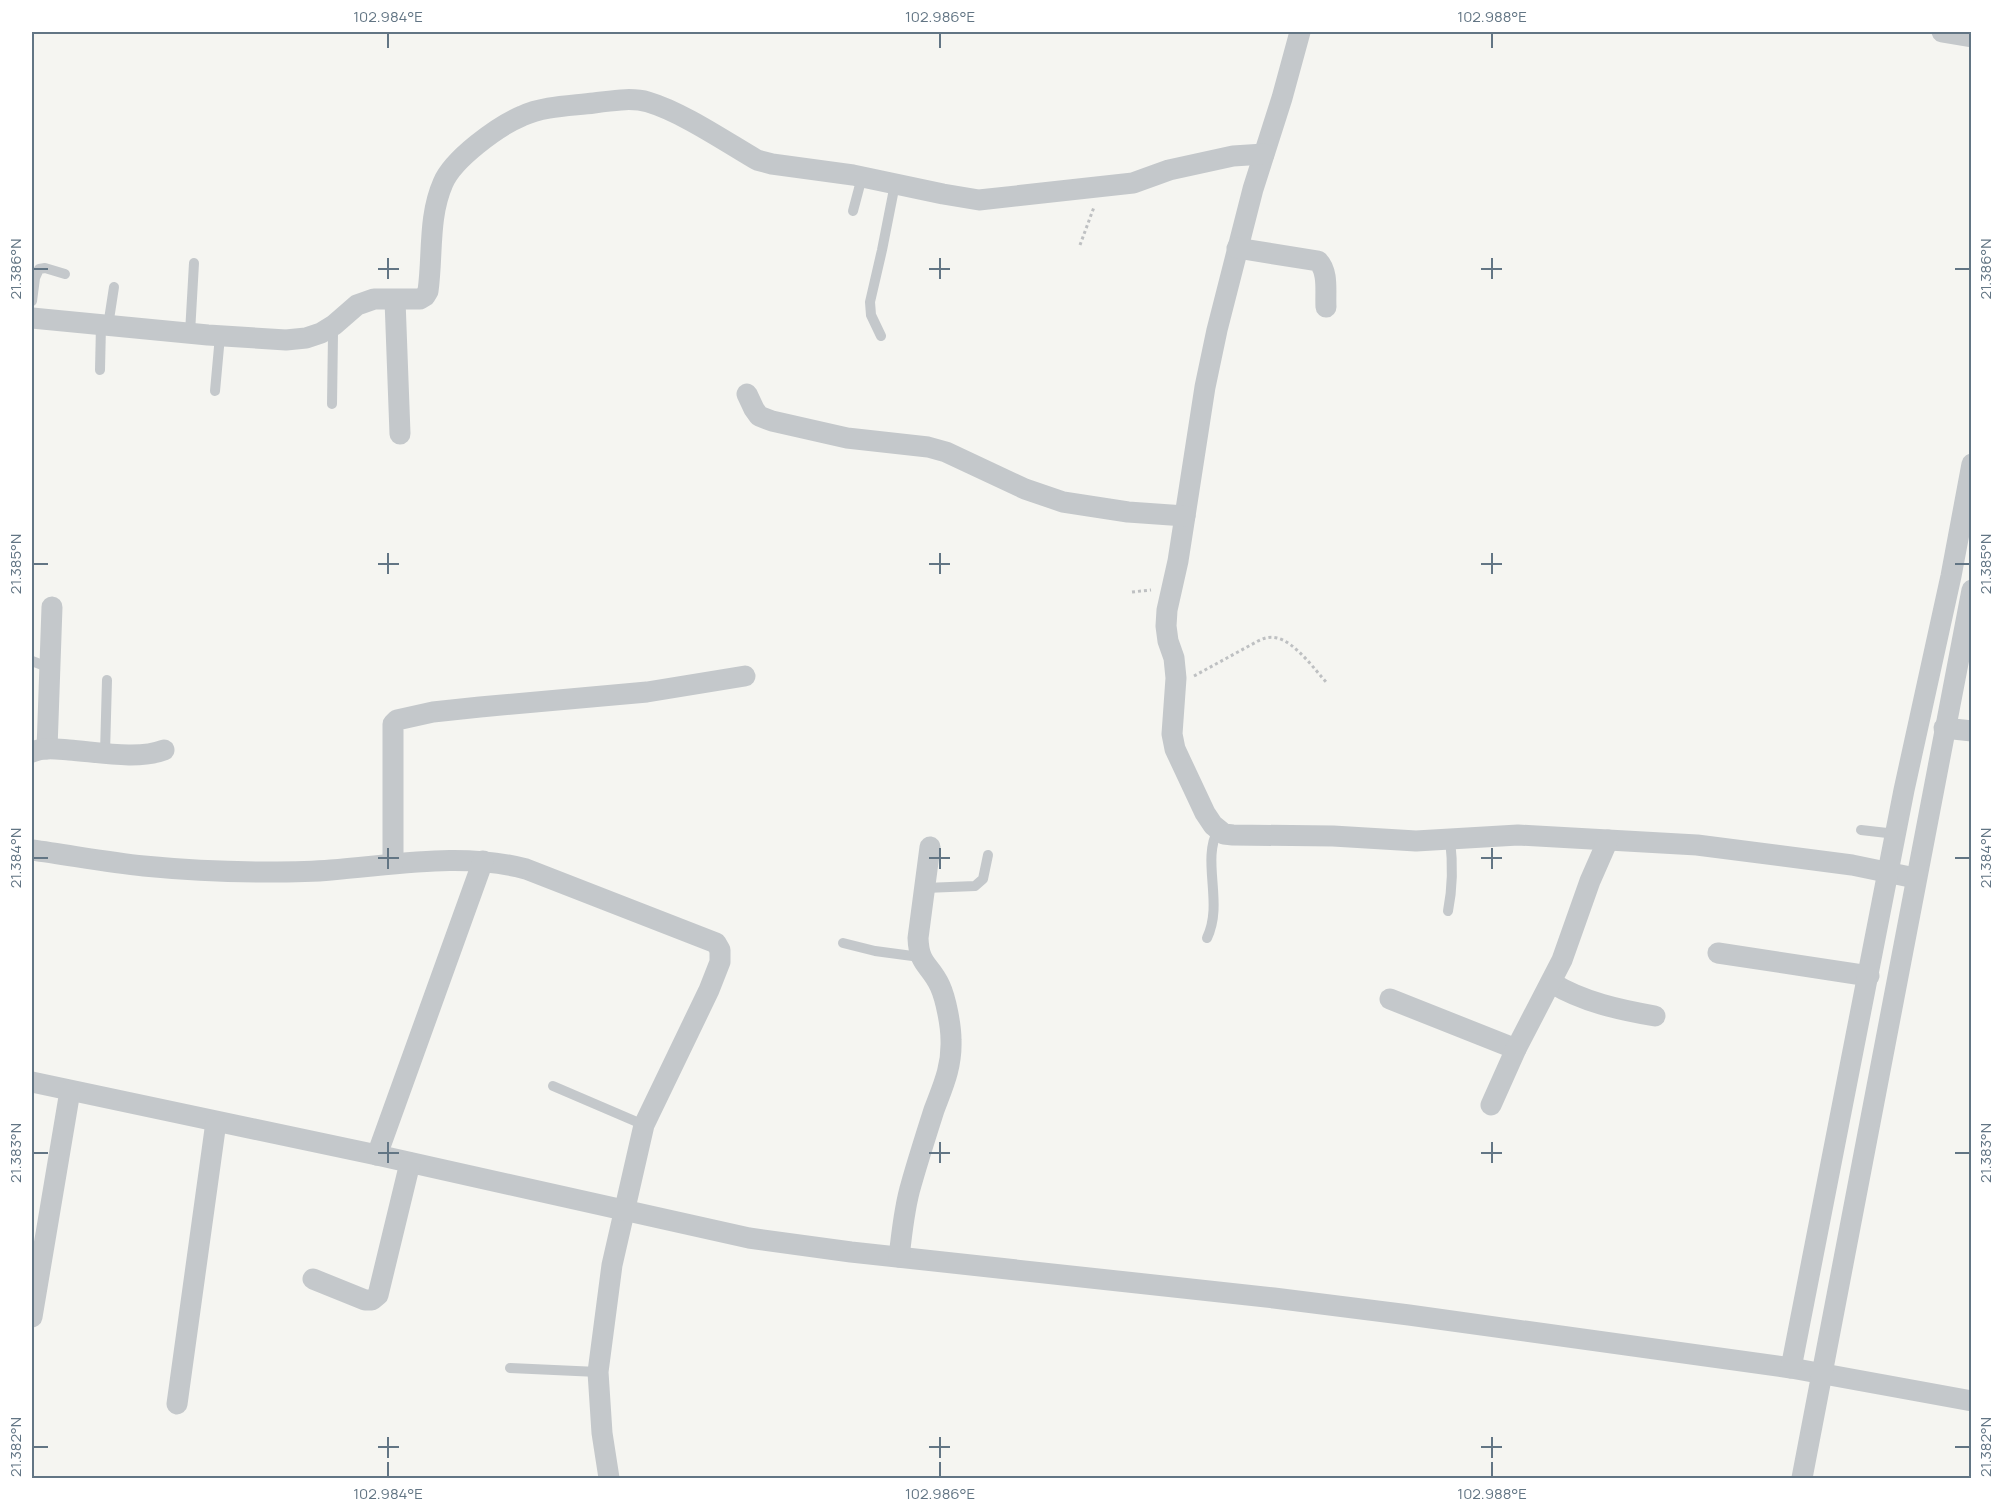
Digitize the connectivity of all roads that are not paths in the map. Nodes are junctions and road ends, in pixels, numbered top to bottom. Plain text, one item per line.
1 (1300, 32) edge
2 (1942, 32) edge
3 (1971, 37) edge
4 (1264, 154) junction
5 (862, 177) junction
6 (895, 184) junction
7 (853, 211) dead end
8 (1237, 248) junction
9 (194, 262) dead end
10 (65, 274) dead end
11 (114, 287) dead end
12 (395, 300) junction
13 (32, 301) edge
14 (1326, 307) dead end
15 (32, 318) edge
16 (104, 326) junction
17 (331, 326) junction
18 (190, 333) junction
19 (220, 336) junction
20 (880, 336) dead end
21 (100, 370) dead end
22 (215, 391) dead end
23 (747, 394) dead end
24 (332, 404) dead end
25 (400, 434) dead end
26 (1971, 464) edge
27 (1185, 516) junction
28 (1971, 590) edge
29 (52, 607) dead end
30 (41, 664) edge
31 (745, 676) dead end
32 (107, 680) dead end
33 (1944, 728) junction
34 (1971, 731) edge
35 (39, 750) edge
36 (164, 750) dead end
37 (105, 753) junction
38 (1218, 830) junction
39 (1861, 830) dead end
40 (1896, 834) junction
41 (1450, 839) junction
42 (1608, 840) junction
43 (930, 848) dead end
44 (32, 850) edge
45 (988, 855) dead end
46 (483, 861) junction
47 (393, 863) junction
48 (1902, 876) junction
49 (925, 888) junction
50 (1448, 911) dead end
51 (1207, 938) dead end
52 (843, 943) dead end
53 (1718, 953) dead end
54 (920, 957) junction
55 (1869, 976) junction
56 (1552, 983) junction
57 (1390, 999) dead end
58 (1655, 1016) dead end
59 (1516, 1049) junction
60 (32, 1082) edge
61 (553, 1086) dead end
62 (70, 1091) junction
63 (1491, 1105) dead end
64 (216, 1122) junction
65 (644, 1125) junction
66 (377, 1155) junction
67 (410, 1163) junction
68 (626, 1210) junction
69 (899, 1257) junction
70 (313, 1279) dead end
71 (32, 1317) edge
72 (510, 1368) dead end
73 (1807, 1371) junction
74 (598, 1372) junction
75 (1971, 1401) edge
76 (177, 1404) dead end
77 (609, 1479) edge
78 (1802, 1479) edge

1 - 4 street
2 - 3 street
4 - 6 street
4 - 8 street
5 - 6 street
5 - 7 lane
5 - 12 street
6 - 20 lane
8 - 14 street
8 - 27 street
9 - 18 lane
10 - 13 lane
11 - 16 lane
12 - 17 street
12 - 25 street
15 - 16 street
16 - 18 street
16 - 21 lane
17 - 19 street
17 - 24 lane
18 - 19 street
19 - 22 lane
23 - 27 street
26 - 40 street
27 - 38 street
28 - 33 street
29 - 30 street
30 - 35 street
31 - 47 street
32 - 37 lane
33 - 34 street
33 - 48 street
35 - 37 street
36 - 37 street
38 - 41 street
38 - 51 lane
39 - 40 lane
40 - 48 street
41 - 42 street
41 - 50 lane
42 - 48 street
42 - 56 street
43 - 49 street
44 - 47 street
45 - 49 lane
46 - 47 street
46 - 65 street
46 - 66 street
48 - 55 street
48 - 73 street
49 - 54 street
52 - 54 lane
53 - 55 street
54 - 69 street
55 - 73 street
56 - 58 street
56 - 59 street
57 - 59 street
59 - 63 street
60 - 62 street
61 - 65 lane
62 - 64 street
62 - 71 street
64 - 66 street
64 - 76 street
65 - 68 street
66 - 67 street
67 - 68 street
67 - 70 street
68 - 69 street
68 - 74 street
69 - 73 street
72 - 74 lane
73 - 75 street
73 - 78 street
74 - 77 street

